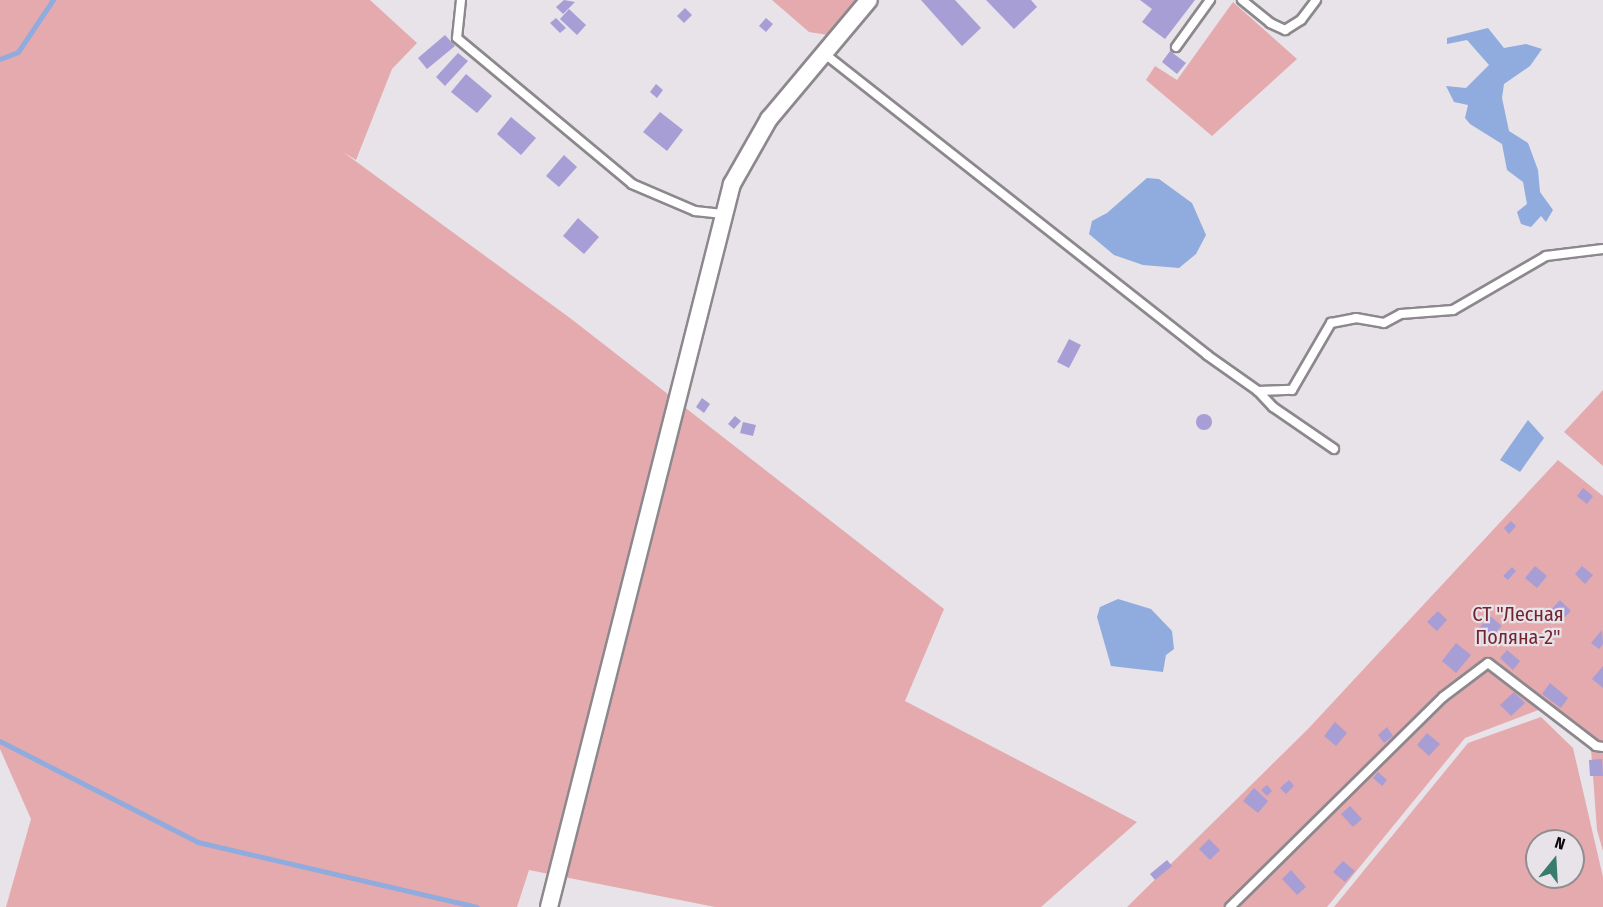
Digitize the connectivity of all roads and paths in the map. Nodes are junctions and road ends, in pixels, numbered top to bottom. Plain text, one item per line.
1 (461, 0) edge
2 (869, 0) edge
3 (1210, 0) edge
4 (1242, 0) edge
5 (1316, 0) edge
6 (1176, 47) dead end
7 (825, 54) junction
8 (723, 214) junction
9 (1603, 249) edge
10 (1258, 391) junction
11 (1334, 449) dead end
12 (1603, 747) edge
13 (549, 907) edge
14 (1230, 907) edge

1 - 8 lane
2 - 7 street
3 - 6 lane
4 - 5 lane
7 - 8 street
7 - 10 lane
8 - 13 street
9 - 10 lane
10 - 11 lane
12 - 14 lane

